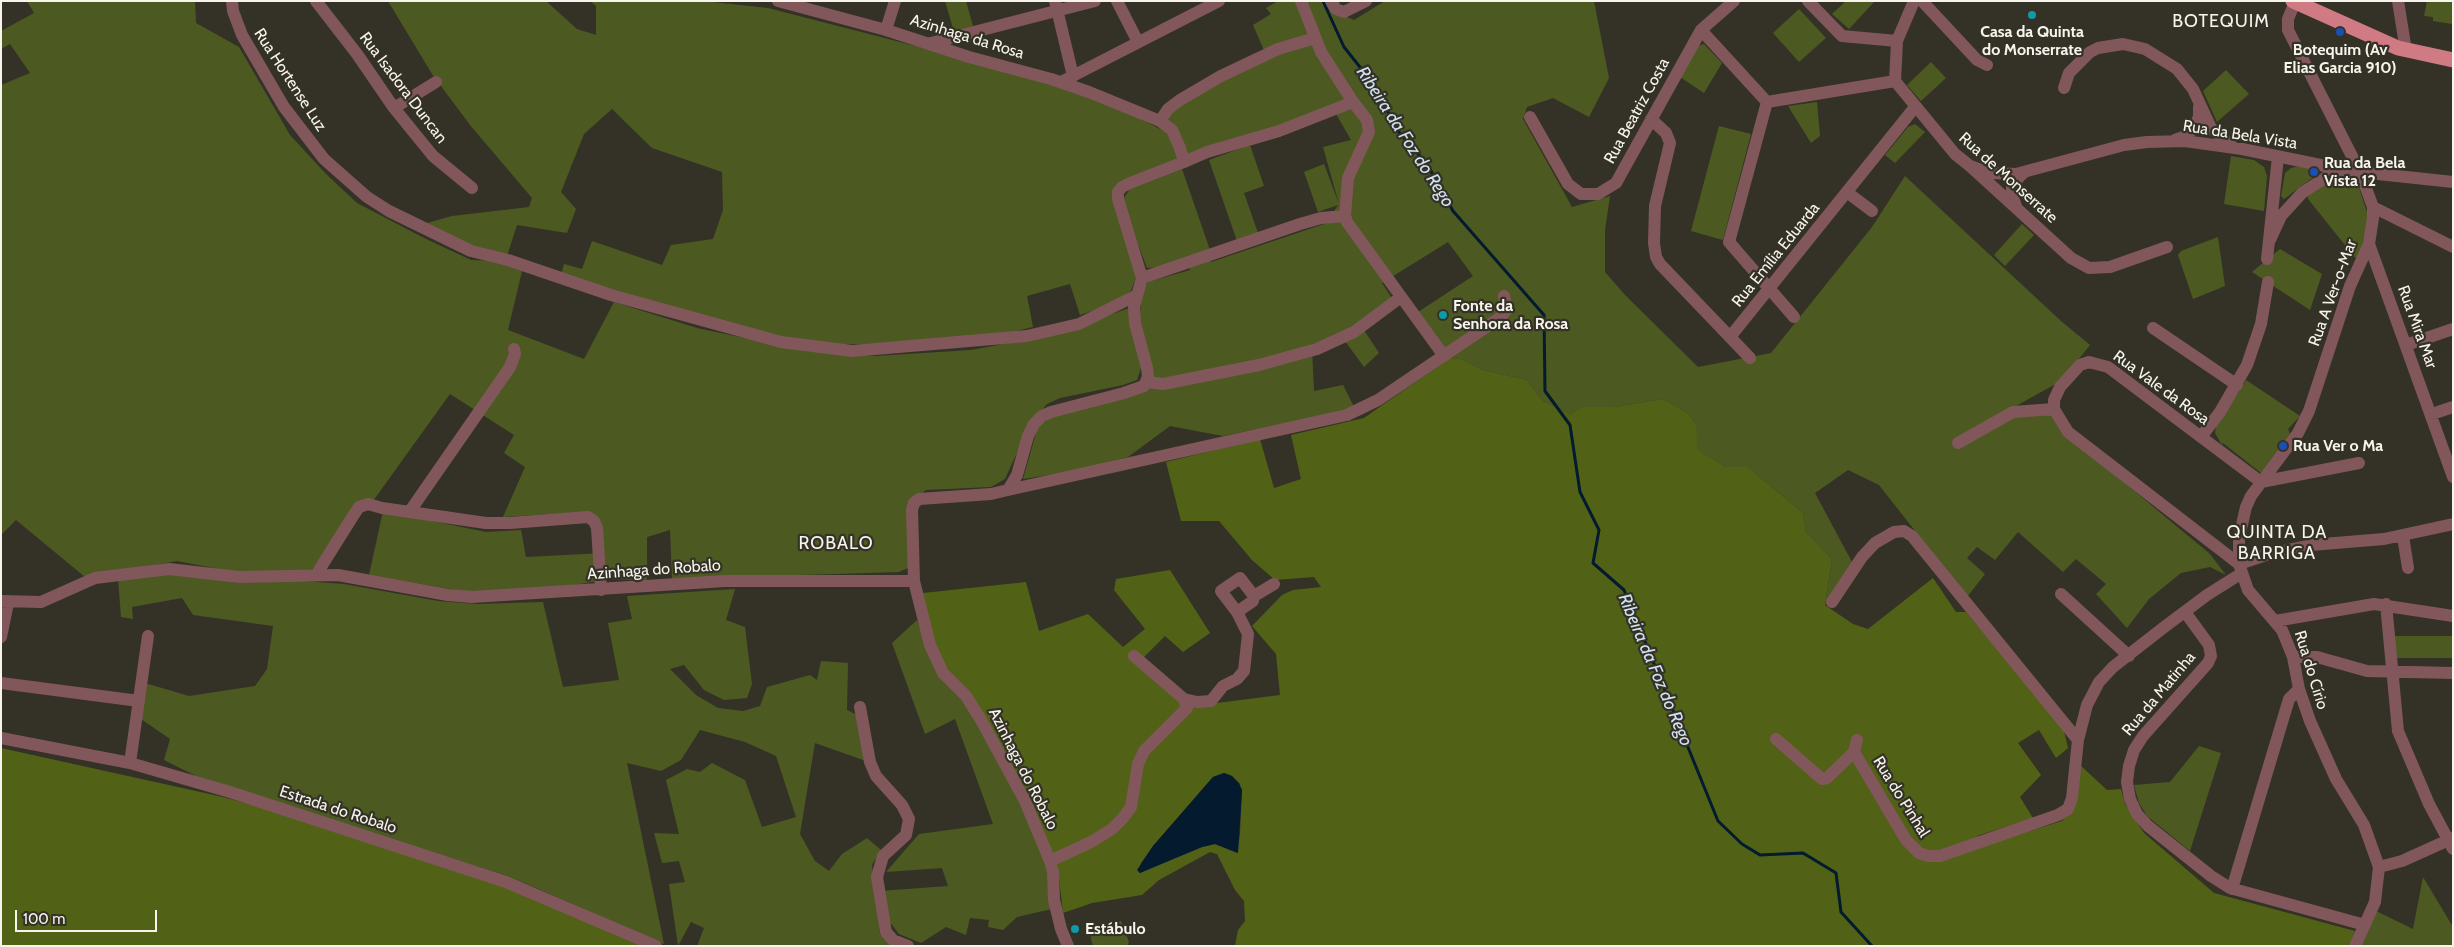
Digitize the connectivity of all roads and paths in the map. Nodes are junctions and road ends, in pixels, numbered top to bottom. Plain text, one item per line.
1 (232, 1) edge
2 (316, 1) edge
3 (778, 1) edge
4 (895, 1) edge
5 (1095, 1) edge
6 (1117, 1) edge
7 (1219, 1) edge
8 (1301, 1) edge
9 (1331, 1) edge
10 (1366, 1) edge
11 (1734, 1) edge
12 (1808, 1) edge
13 (1914, 1) edge
14 (1922, 1) edge
15 (2398, 1) edge
16 (2294, 2) edge
17 (1056, 6) edge
18 (1196, 7) edge
19 (886, 30) junction
20 (1701, 30) junction
21 (1315, 38) junction
22 (1898, 41) junction
23 (1138, 42) junction
24 (931, 43) junction
25 (2406, 51) junction
26 (2453, 60) edge
27 (1987, 65) dead end
28 (1073, 76) junction
29 (1895, 81) junction
30 (436, 82) dead end
31 (1060, 82) junction
32 (2064, 88) dead end
33 (1352, 102) junction
34 (1767, 102) junction
35 (2198, 102) junction
36 (1915, 107) junction
37 (394, 108) junction
38 (1530, 117) dead end
39 (1651, 120) junction
40 (1160, 121) junction
41 (2170, 141) junction
42 (2242, 149) junction
43 (2278, 157) junction
44 (1184, 162) junction
45 (1970, 166) junction
46 (2026, 172) junction
47 (2355, 172) junction
48 (2453, 182) edge
49 (472, 188) dead end
50 (1848, 193) junction
51 (2373, 207) junction
52 (2018, 208) junction
53 (1872, 211) dead end
54 (1345, 216) junction
55 (2270, 240) junction
56 (2369, 244) junction
57 (2167, 247) dead end
58 (2453, 247) edge
59 (2268, 259) dead end
60 (1142, 278) junction
61 (2268, 282) dead end
62 (1769, 289) junction
63 (1137, 295) junction
64 (1504, 296) dead end
65 (1401, 298) junction
66 (1794, 317) dead end
67 (2152, 328) dead end
68 (2453, 329) edge
69 (1730, 337) junction
70 (2406, 345) junction
71 (514, 349) dead end
72 (1444, 356) junction
73 (1750, 358) dead end
74 (1147, 382) junction
75 (2237, 385) junction
76 (2453, 407) edge
77 (2054, 409) junction
78 (2432, 414) junction
79 (2201, 437) junction
80 (1958, 443) dead end
81 (2359, 462) dead end
82 (2453, 478) edge
83 (2261, 482) junction
84 (1008, 490) junction
85 (410, 510) junction
86 (2453, 524) edge
87 (2403, 536) junction
88 (2408, 568) dead end
89 (2241, 569) junction
90 (316, 575) junction
91 (914, 581) junction
92 (1274, 584) dead end
93 (601, 590) junction
94 (2061, 594) dead end
95 (1253, 601) dead end
96 (5, 602) edge
97 (1832, 602) dead end
98 (2386, 604) junction
99 (1237, 612) junction
100 (2184, 612) junction
101 (2453, 616) edge
102 (2276, 620) junction
103 (148, 636) dead end
104 (1, 637) edge
105 (1134, 656) dead end
106 (2129, 656) junction
107 (2293, 657) junction
108 (2393, 672) junction
109 (2453, 673) edge
110 (1, 683) edge
111 (2299, 689) junction
112 (1184, 699) junction
113 (139, 701) junction
114 (860, 707) dead end
115 (1, 738) edge
116 (1776, 739) dead end
117 (2078, 740) junction
118 (130, 763) junction
119 (2451, 843) edge
120 (1050, 861) junction
121 (2379, 867) junction
122 (2232, 889) junction
123 (2365, 925) junction
124 (656, 946) edge
125 (908, 946) edge
126 (1068, 946) edge
127 (2356, 946) edge

1 - 63 street, Rua Hortense Luz
2 - 37 street, Rua Isadora Duncan
3 - 19 street, Azinhaga da Rosa
4 - 19 street
5 - 17 street
6 - 23 street
7 - 18 street
8 - 21 street
9 - 10 street
11 - 20 street, Rua Beatriz Costa
12 - 22 street
13 - 22 street
14 - 27 street
15 - 25 street
16 - 25 main road
16 - 47 street, Rua A Ver-o-Mar
17 - 24 street
17 - 28 street
18 - 23 street
19 - 24 street, Azinhaga da Rosa
20 - 34 street
20 - 39 street, Rua Beatriz Costa
21 - 33 street
21 - 40 street
22 - 29 street
23 - 28 street
24 - 31 street, Azinhaga da Rosa
25 - 26 main road
28 - 31 street
29 - 34 street
29 - 36 street, Rua de Monserrate
30 - 37 street
31 - 40 street, Azinhaga da Rosa
32 - 35 street
33 - 44 street
33 - 54 street
34 - 62 street
35 - 41 street
35 - 42 street
36 - 45 street, Rua de Monserrate
36 - 50 street, Rua Emília Eduarda
37 - 49 street, Rua Isadora Duncan
38 - 39 street, Rua Beatriz Costa
39 - 69 street
40 - 44 street, Azinhaga da Rosa
41 - 42 street, Rua da Bela Vista
41 - 46 street, Rua da Bela Vista
42 - 43 street, Rua da Bela Vista
43 - 47 street, Rua da Bela Vista
43 - 55 street
44 - 60 street
45 - 46 street, Rua da Bela Vista
45 - 52 street, Rua de Monserrate
46 - 52 street
47 - 48 street, Rua da Bela Vista
47 - 51 street, Rua A Ver-o-Mar
47 - 55 street
50 - 53 street
50 - 62 street, Rua Emília Eduarda
51 - 56 street, Rua A Ver-o-Mar
51 - 58 street
52 - 57 street, Rua de Monserrate
54 - 60 street
54 - 65 street
55 - 59 street
56 - 70 street, Rua Mira Mar
56 - 83 street, Rua A Ver-o-Mar
60 - 63 street
61 - 75 street
62 - 66 street
62 - 69 street, Rua Emília Eduarda
63 - 74 street
64 - 72 street
65 - 72 street
65 - 74 street
67 - 75 street
68 - 70 street
69 - 73 street
70 - 78 street, Rua Mira Mar
71 - 85 street
72 - 84 street
74 - 84 street
75 - 79 street
76 - 78 street
77 - 79 street, Rua Vale da Rosa
77 - 80 street
77 - 89 street, Rua do Círio
78 - 82 street, Rua Mira Mar
79 - 83 street, Rua Vale da Rosa
81 - 83 street
83 - 89 street, Rua A Ver-o-Mar
84 - 91 street
85 - 90 street
85 - 93 street
86 - 87 street, Rua do Pinhal
87 - 88 street
87 - 89 street, Rua do Pinhal
89 - 100 street, Rua do Pinhal
89 - 102 street, Rua do Círio
90 - 93 street, Azinhaga do Robalo
90 - 96 street, Azinhaga do Robalo
91 - 93 street, Azinhaga do Robalo
91 - 120 street, Azinhaga do Robalo
92 - 99 street
94 - 106 street
95 - 99 street
96 - 104 street
97 - 117 street
98 - 101 street
98 - 102 street
98 - 108 street
99 - 112 street
100 - 106 street, Rua do Pinhal
100 - 122 street, Rua da Matinha
102 - 107 street, Rua do Círio
103 - 113 street
105 - 112 street
106 - 117 street, Rua do Pinhal
107 - 108 street
107 - 111 street, Rua do Círio
108 - 109 street
108 - 119 street
110 - 113 street
111 - 121 street, Rua do Círio
111 - 122 street
112 - 120 street
113 - 118 street
114 - 125 street
115 - 118 street, Estrada do Robalo
116 - 117 street, Rua do Pinhal
118 - 124 street, Estrada do Robalo
119 - 121 street
120 - 126 street, Azinhaga do Robalo
121 - 123 street, Rua do Círio
122 - 123 street, Rua da Matinha
123 - 127 street, Rua do Círio

